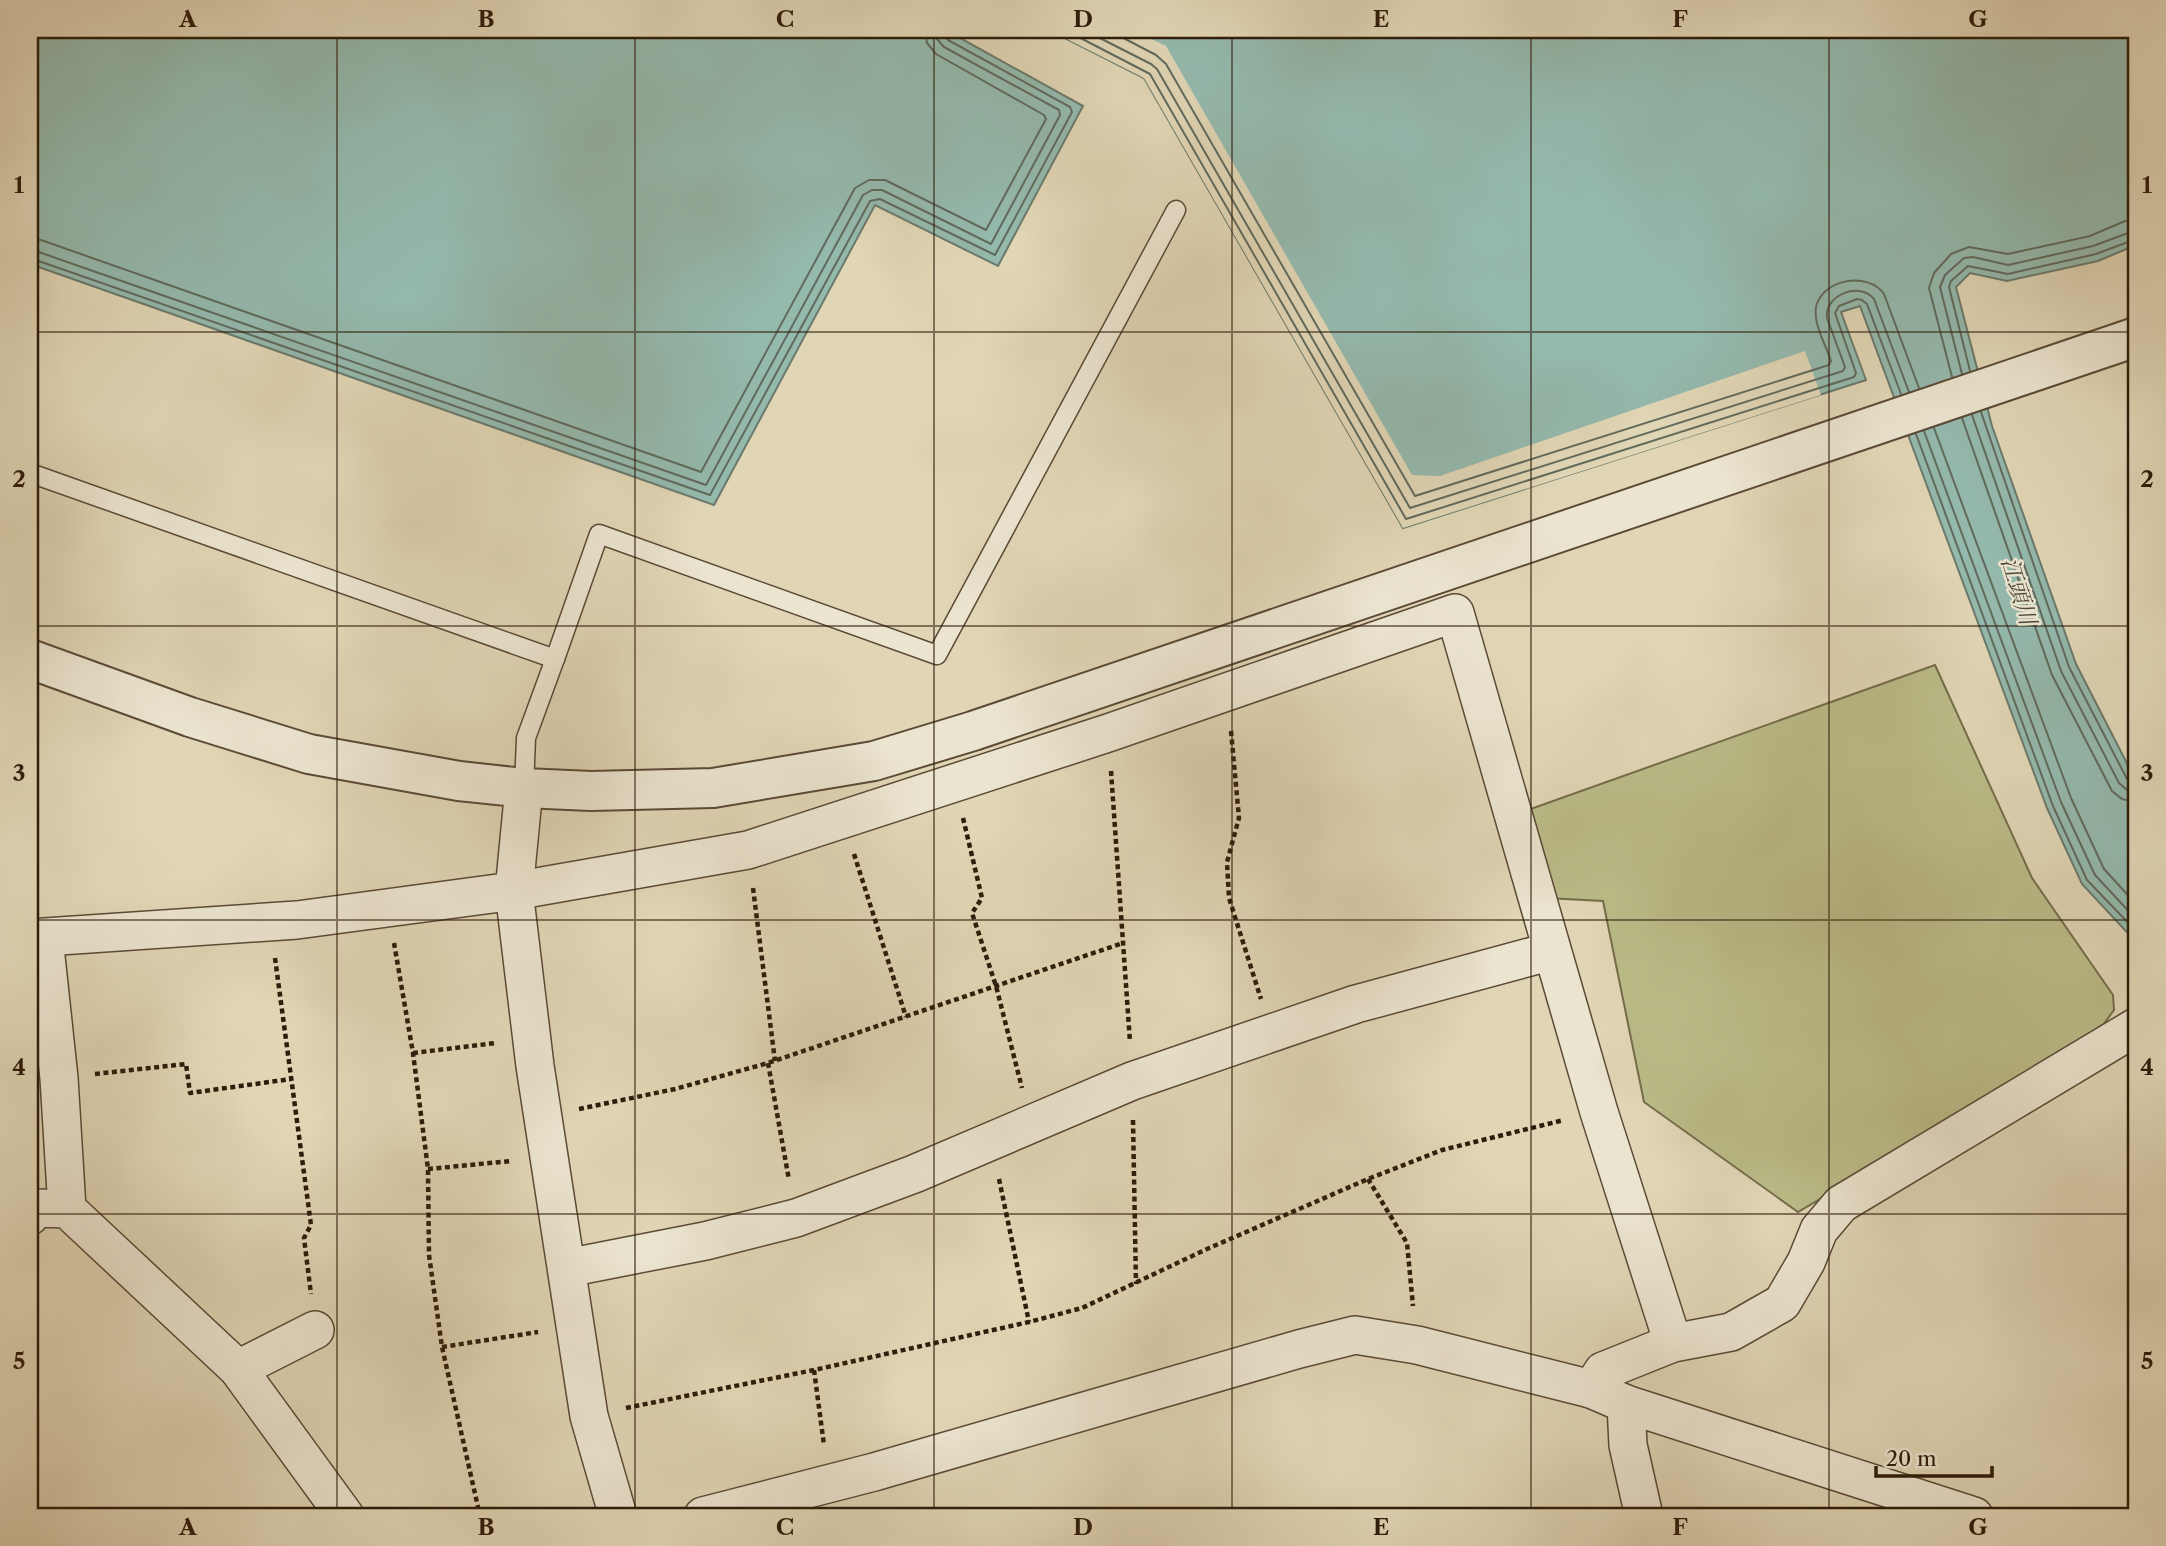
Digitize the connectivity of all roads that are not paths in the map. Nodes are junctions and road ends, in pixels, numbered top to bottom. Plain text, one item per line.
1 (1176, 210) dead end
2 (2136, 337) edge
3 (30, 473) edge
4 (30, 659) edge
5 (555, 659) junction
6 (524, 788) junction
7 (514, 891) junction
8 (37, 938) edge
9 (1552, 951) junction
10 (2136, 1027) edge
11 (67, 1209) junction
12 (30, 1216) edge
13 (567, 1268) junction
14 (315, 1330) road end
15 (1672, 1343) junction
16 (238, 1369) junction
17 (1591, 1389) junction
18 (1626, 1404) junction
19 (345, 1516) edge
20 (618, 1516) edge
21 (703, 1516) edge
22 (1644, 1516) edge
23 (1974, 1516) edge

1 - 5 lane
2 - 6 street
3 - 5 lane
4 - 6 street
5 - 6 lane
6 - 7 street
7 - 8 street
7 - 9 street
7 - 13 street
8 - 11 street
9 - 13 street
9 - 15 street
10 - 15 street
11 - 12 street
11 - 16 street
13 - 20 street
14 - 16 street
15 - 17 street
16 - 19 street
17 - 18 street
17 - 21 street
18 - 22 street
18 - 23 street

